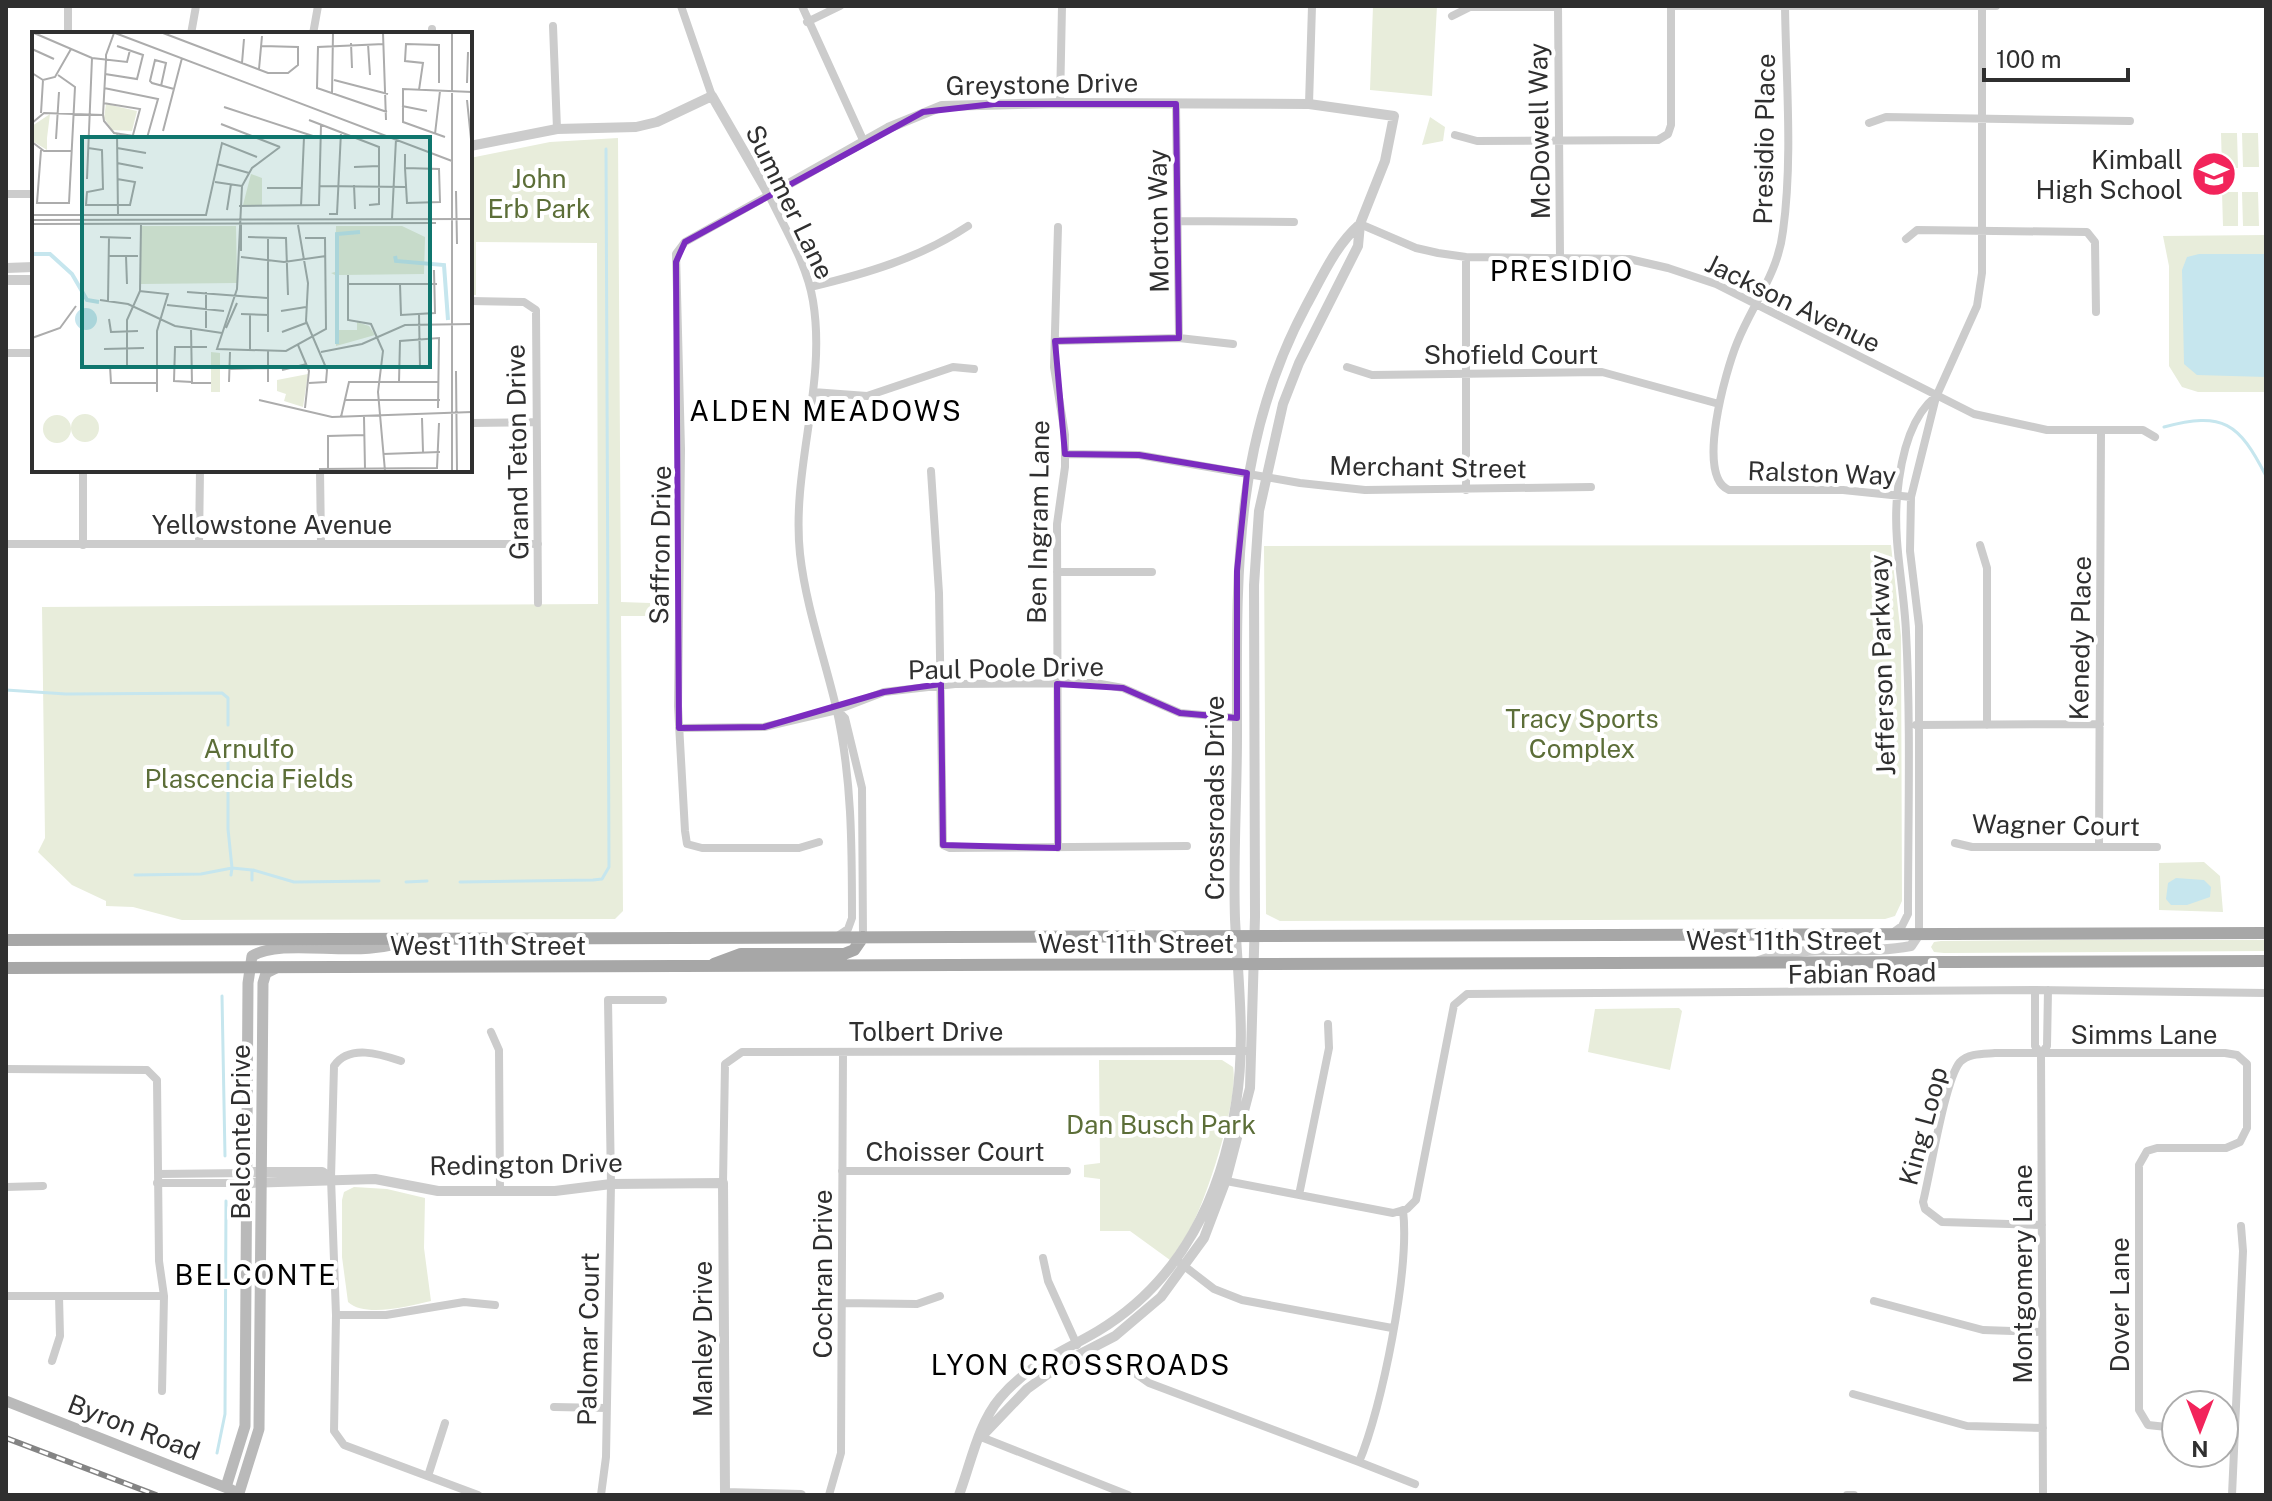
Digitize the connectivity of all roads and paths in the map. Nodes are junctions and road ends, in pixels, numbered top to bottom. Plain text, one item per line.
1 (68, 6) edge
2 (196, 6) edge
3 (318, 6) edge
4 (681, 6) edge
5 (802, 6) edge
6 (840, 6) edge
7 (1062, 6) edge
8 (1312, 6) edge
9 (1671, 6) edge
10 (1785, 6) edge
11 (1982, 6) edge
12 (1996, 6) edge
13 (1558, 7) edge
14 (1452, 16) dead end
15 (807, 22) junction
16 (553, 26) dead end
17 (68, 32) edge
18 (191, 32) edge
19 (313, 32) edge
20 (712, 96) junction
21 (1060, 103) junction
22 (1176, 104) junction
23 (1309, 104) junction
24 (1394, 116) joint
25 (1983, 118) junction
26 (2130, 121) dead end
27 (1869, 123) dead end
28 (557, 129) junction
29 (1455, 135) dead end
30 (1558, 140) junction
31 (864, 142) junction
32 (472, 146) edge
33 (6, 194) edge
34 (32, 194) edge
35 (769, 195) junction
36 (1178, 221) junction
37 (1294, 222) dead end
38 (1360, 224) junction
39 (968, 226) dead end
40 (1058, 227) dead end
41 (1983, 230) junction
42 (1906, 239) dead end
43 (678, 247) joint
44 (1560, 256) junction
45 (1466, 257) junction
46 (32, 267) edge
47 (6, 268) edge
48 (6, 280) edge
49 (32, 280) edge
50 (810, 287) junction
51 (472, 301) edge
52 (1759, 305) junction
53 (2096, 312) dead end
54 (1179, 338) junction
55 (1055, 341) junction
56 (1233, 344) dead end
57 (6, 353) edge
58 (32, 353) edge
59 (1347, 367) dead end
60 (974, 369) dead end
61 (1466, 375) junction
62 (813, 392) junction
63 (1936, 397) junction
64 (1719, 404) junction
65 (536, 422) junction
66 (472, 423) edge
67 (2101, 430) junction
68 (2155, 437) dead end
69 (1065, 454) junction
70 (931, 471) dead end
71 (83, 472) edge
72 (200, 472) edge
73 (320, 472) edge
74 (1247, 473) junction
75 (1265, 477) junction
76 (1591, 487) dead end
77 (1466, 490) junction
78 (1897, 497) junction
79 (1911, 497) junction
80 (321, 543) junction
81 (6, 544) edge
82 (199, 544) junction
83 (538, 544) junction
84 (83, 545) junction
85 (1980, 545) dead end
86 (1057, 572) junction
87 (1152, 572) dead end
88 (538, 603) dead end
89 (941, 684) junction
90 (1057, 684) junction
91 (837, 710) junction
92 (1237, 718) junction
93 (2100, 724) junction
94 (1920, 725) junction
95 (1987, 725) junction
96 (1907, 726) junction
97 (679, 728) junction
98 (819, 842) dead end
99 (1955, 843) dead end
100 (1187, 846) dead end
101 (2099, 847) junction
102 (2157, 847) dead end
103 (1058, 848) junction
104 (2266, 933) edge
105 (1891, 934) junction
106 (1919, 934) junction
107 (1236, 936) junction
108 (1254, 936) junction
109 (863, 937) junction
110 (836, 938) junction
111 (410, 939) junction
112 (6, 940) edge
113 (2266, 961) edge
114 (1757, 962) junction
115 (1239, 964) junction
116 (1253, 964) junction
117 (711, 966) junction
118 (6, 968) edge
119 (250, 968) junction
120 (276, 968) junction
121 (2035, 990) junction
122 (2048, 990) junction
123 (2266, 993) edge
124 (663, 1000) dead end
125 (1328, 1024) dead end
126 (491, 1032) dead end
127 (1245, 1050) junction
128 (843, 1052) junction
129 (2041, 1054) junction
130 (401, 1061) dead end
131 (6, 1069) edge
132 (2143, 1155) joint
133 (842, 1171) junction
134 (1067, 1171) dead end
135 (262, 1177) junction
136 (248, 1178) junction
137 (331, 1178) junction
138 (158, 1179) junction
139 (1221, 1180) junction
140 (723, 1183) junction
141 (611, 1184) junction
142 (43, 1186) dead end
143 (6, 1187) edge
144 (500, 1191) junction
145 (1299, 1195) junction
146 (1403, 1210) junction
147 (2042, 1225) junction
148 (2241, 1226) dead end
149 (1043, 1258) dead end
150 (1181, 1264) junction
151 (6, 1296) edge
152 (59, 1296) junction
153 (164, 1296) junction
154 (940, 1296) dead end
155 (1874, 1301) dead end
156 (842, 1303) junction
157 (495, 1305) dead end
158 (336, 1315) junction
159 (1392, 1328) junction
160 (2042, 1332) junction
161 (1076, 1342) junction
162 (1081, 1353) junction
163 (52, 1361) dead end
164 (1129, 1369) dead end
165 (2236, 1389) edge
166 (162, 1391) dead end
167 (1853, 1394) dead end
168 (6, 1401) edge
169 (554, 1407) dead end
170 (606, 1408) junction
171 (445, 1423) dead end
172 (2160, 1426) edge
173 (2043, 1428) junction
174 (981, 1437) junction
175 (1359, 1462) junction
176 (2233, 1469) edge
177 (428, 1476) junction
178 (1415, 1484) dead end
179 (226, 1487) junction
180 (242, 1494) edge
181 (725, 1494) edge
182 (478, 1495) edge
183 (601, 1495) edge
184 (801, 1495) edge
185 (829, 1495) edge
186 (959, 1495) edge
187 (1128, 1495) edge
188 (1847, 1495) edge
189 (1854, 1495) edge
190 (2043, 1495) edge
191 (2232, 1495) edge

1 - 17 street
2 - 18 street
3 - 19 street
4 - 20 street, Summer Lane
5 - 15 street
6 - 15 street
7 - 21 street
8 - 23 street
9 - 10 street
9 - 30 street
10 - 11 street
10 - 52 street, Presidio Place
11 - 12 street
11 - 25 street, Jefferson Parkway
13 - 14 street
13 - 30 street, McDowell Way
15 - 31 street
16 - 28 street
20 - 28 street
20 - 35 street, Summer Lane
21 - 22 street, Greystone Drive
21 - 31 street, Greystone Drive
22 - 23 street, Greystone Drive
22 - 36 street, Morton Way
23 - 24 street, Greystone Drive
24 - 38 street, Crossroads Drive
25 - 26 street
25 - 27 street
25 - 41 street, Jefferson Parkway
28 - 32 street
29 - 30 street
30 - 44 street, McDowell Way
31 - 35 street, Greystone Drive
33 - 34 street
35 - 43 street, Greystone Drive
35 - 50 street, Summer Lane
36 - 37 street
36 - 54 street, Morton Way
38 - 45 street, Jackson Avenue
38 - 74 street, Crossroads Drive
38 - 75 street, Crossroads Drive
39 - 50 street
40 - 55 street, Ben Ingram Lane
41 - 42 street
41 - 53 street
41 - 63 street, Jefferson Parkway
43 - 97 street, Saffron Drive
44 - 45 street, Jackson Avenue
44 - 52 street, Jackson Avenue
45 - 61 street
46 - 47 street
48 - 49 street
50 - 62 street, Summer Lane
51 - 65 street, Grand Teton Drive
52 - 63 street, Jackson Avenue
52 - 64 street, Presidio Place
54 - 55 street
54 - 56 street
55 - 69 street, Ben Ingram Lane
57 - 58 street
59 - 61 street, Shofield Court
60 - 62 street
61 - 64 street, Shofield Court
61 - 77 street
62 - 91 street, Summer Lane
63 - 67 street, Jackson Avenue
63 - 78 street, Jefferson Parkway
63 - 79 street, Jefferson Parkway
64 - 78 street, Ralston Way
65 - 66 street
65 - 83 street, Grand Teton Drive
67 - 68 street, Jackson Avenue
67 - 93 street, Kenedy Place
69 - 74 street, Merchant Street
69 - 86 street, Ben Ingram Lane
70 - 89 street
71 - 84 street
72 - 82 street
73 - 80 street
74 - 75 street, Merchant Street
74 - 92 street, Crossroads Drive
75 - 77 street, Merchant Street
75 - 108 street, Crossroads Drive
76 - 77 street, Merchant Street
78 - 79 street, Ralston Way
78 - 96 street, Jefferson Parkway
79 - 94 street, Jefferson Parkway
80 - 82 street, Yellowstone Avenue
80 - 83 street, Yellowstone Avenue
81 - 84 street, Yellowstone Avenue
82 - 84 street, Yellowstone Avenue
83 - 88 street, Grand Teton Drive
85 - 95 street
86 - 87 street
86 - 90 street, Ben Ingram Lane
89 - 90 street, Paul Poole Drive
89 - 91 street, Paul Poole Drive
89 - 103 street
90 - 92 street, Paul Poole Drive
90 - 103 street, Ben Ingram Lane
91 - 97 street, Paul Poole Drive
91 - 109 street, Summer Lane
91 - 110 street, Summer Lane
92 - 107 street, Crossroads Drive
93 - 95 street
93 - 101 street, Kenedy Place
94 - 95 street
94 - 96 street
94 - 106 street, Jefferson Parkway
96 - 105 street, Jefferson Parkway
97 - 98 street, Saffron Drive
99 - 101 street, Wagner Court
100 - 103 street
101 - 102 street, Wagner Court
104 - 106 main road, West 11th Street
105 - 106 main road, West 11th Street
105 - 108 main road, West 11th Street
106 - 114 street
107 - 108 main road, West 11th Street
107 - 109 main road, West 11th Street
107 - 115 street, Crossroads Drive
108 - 116 street, Crossroads Drive
109 - 110 main road, West 11th Street
109 - 117 main road
110 - 111 main road, West 11th Street
111 - 112 main road, West 11th Street
111 - 119 main road
113 - 114 main road, West 11th Street
114 - 116 main road, West 11th Street
115 - 116 main road, West 11th Street
115 - 117 main road, West 11th Street
115 - 127 street, Crossroads Drive
116 - 127 street, Crossroads Drive
117 - 120 main road, West 11th Street
118 - 119 main road, West 11th Street
119 - 120 main road, West 11th Street
119 - 136 main road, Belconte Drive
120 - 135 main road, Belconte Drive
121 - 122 street, Fabian Road
121 - 129 street, Montgomery Lane
121 - 146 street, Fabian Road
122 - 123 street, Fabian Road
122 - 129 street, Montgomery Lane
124 - 141 street, Palomar Court
125 - 145 street
126 - 144 street
127 - 128 street, Tolbert Drive
127 - 139 street, Crossroads Drive
128 - 133 street, Cochran Drive
128 - 140 street, Tolbert Drive
129 - 132 street, Simms Lane
129 - 147 street, Montgomery Lane
129 - 147 street, King Loop
130 - 137 street
131 - 138 street
132 - 172 street, Dover Lane
133 - 134 street, Choisser Court
133 - 156 street, Cochran Drive
135 - 136 street, Redington Drive
135 - 137 street, Redington Drive
135 - 180 main road, Belconte Drive
136 - 138 street, Redington Drive
136 - 179 main road, Belconte Drive
137 - 144 street, Redington Drive
137 - 158 street
138 - 153 street
139 - 145 street
139 - 150 street, Crossroads Drive
140 - 141 street, Redington Drive
140 - 181 street, Manley Drive
141 - 144 street, Redington Drive
141 - 170 street, Palomar Court
142 - 143 street
145 - 146 street
146 - 159 street
147 - 160 street, Montgomery Lane
148 - 165 street
149 - 161 street
150 - 159 street
150 - 161 street, Crossroads Drive
150 - 162 street, Crossroads Drive
151 - 152 street
152 - 153 street
152 - 163 street
153 - 166 street
154 - 156 street
155 - 160 street
156 - 185 street, Cochran Drive
157 - 158 street
158 - 177 street
159 - 175 street
160 - 173 street, Montgomery Lane
161 - 162 street
161 - 174 street, Crossroads Drive
162 - 174 street, Crossroads Drive
164 - 175 street
167 - 173 street
168 - 179 main road, Byron Road
169 - 170 street
170 - 183 street, Palomar Court
171 - 177 street
173 - 190 street, Montgomery Lane
174 - 186 street, Crossroads Drive
174 - 187 street
175 - 178 street
176 - 191 street
177 - 182 street
179 - 180 main road, Byron Road
181 - 184 street
188 - 189 street

